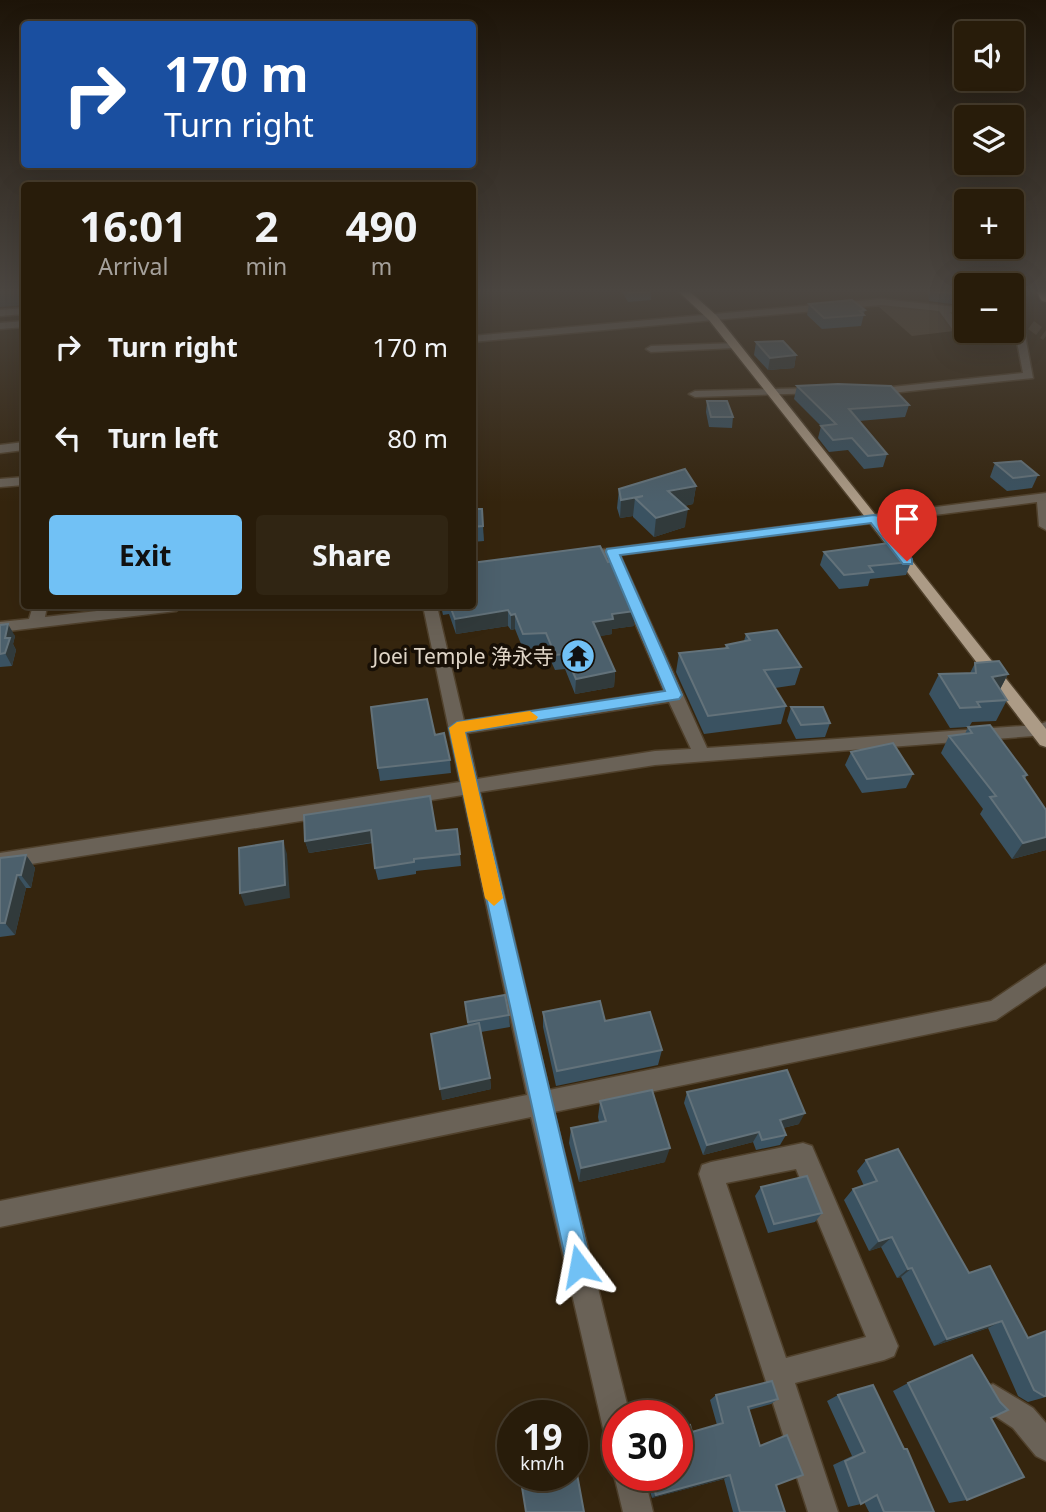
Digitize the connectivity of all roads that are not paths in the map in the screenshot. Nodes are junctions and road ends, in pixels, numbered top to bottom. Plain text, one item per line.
1 (747, 361) edge
2 (1025, 361) edge
3 (832, 391) edge
4 (855, 391) edge
5 (772, 392) junction
6 (695, 394) dead end
7 (21, 446) edge
8 (0, 449) edge
9 (21, 481) edge
10 (0, 483) edge
11 (1045, 497) edge
12 (874, 519) junction
13 (1046, 526) edge
14 (612, 552) junction
15 (561, 558) edge
16 (39, 609) edge
17 (118, 609) edge
18 (431, 609) edge
19 (36, 623) junction
20 (0, 627) edge
21 (674, 695) junction
22 (457, 728) junction
23 (1043, 734) edge
24 (702, 755) junction
25 (469, 786) junction
26 (0, 861) edge
27 (1046, 974) edge
28 (540, 1103) junction
29 (0, 1214) edge
30 (777, 1374) junction
31 (993, 1398) edge
32 (611, 1400) edge
33 (1046, 1446) edge
34 (633, 1491) edge
35 (638, 1512) edge
36 (823, 1512) edge

1 - 5 main road
2 - 4 street
3 - 5 street
5 - 6 street
5 - 12 main road
7 - 8 street
9 - 10 street
11 - 12 street
11 - 13 street
12 - 14 street
12 - 23 main road
14 - 15 street
14 - 21 street
16 - 19 street
17 - 19 street
18 - 22 street
19 - 20 street
21 - 22 street
21 - 24 street
22 - 25 street
23 - 24 street
24 - 25 street
25 - 26 street
25 - 28 street
27 - 28 street
28 - 29 street
28 - 32 street
30 - 30 street
30 - 36 street
31 - 33 street
34 - 35 street

